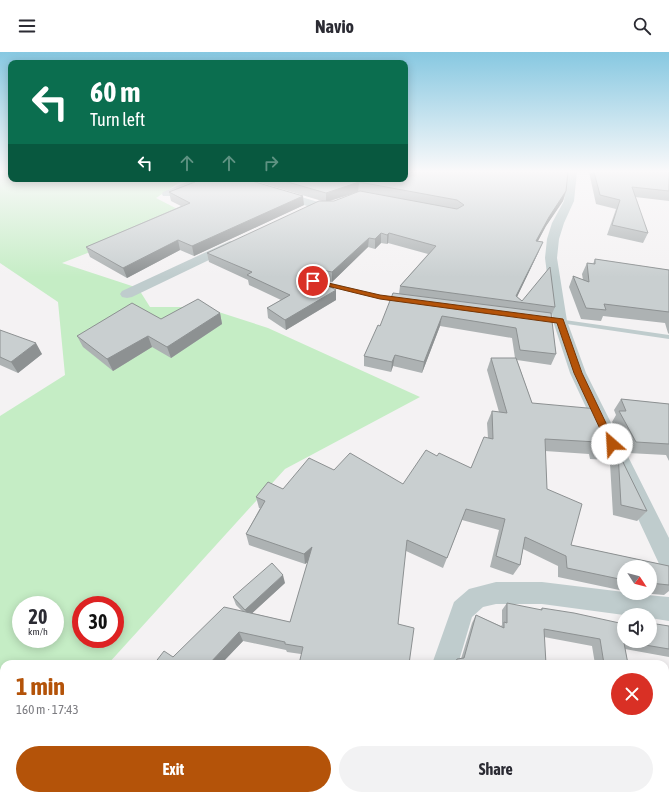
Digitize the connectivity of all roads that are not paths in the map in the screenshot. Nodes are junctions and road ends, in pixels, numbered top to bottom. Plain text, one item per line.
1 (316, 207) edge
2 (324, 207) edge
3 (336, 207) edge
4 (566, 207) edge
5 (305, 212) edge
6 (238, 242) edge
7 (313, 281) edge
8 (127, 294) dead end
9 (411, 301) edge
10 (529, 317) edge
11 (560, 321) junction
12 (669, 337) edge
13 (669, 560) edge
14 (669, 609) edge
15 (446, 660) edge

1 - 5 street
2 - 3 street
4 - 11 street
6 - 8 street
7 - 9 lane
10 - 11 lane
11 - 12 lane
11 - 13 street
14 - 15 street

